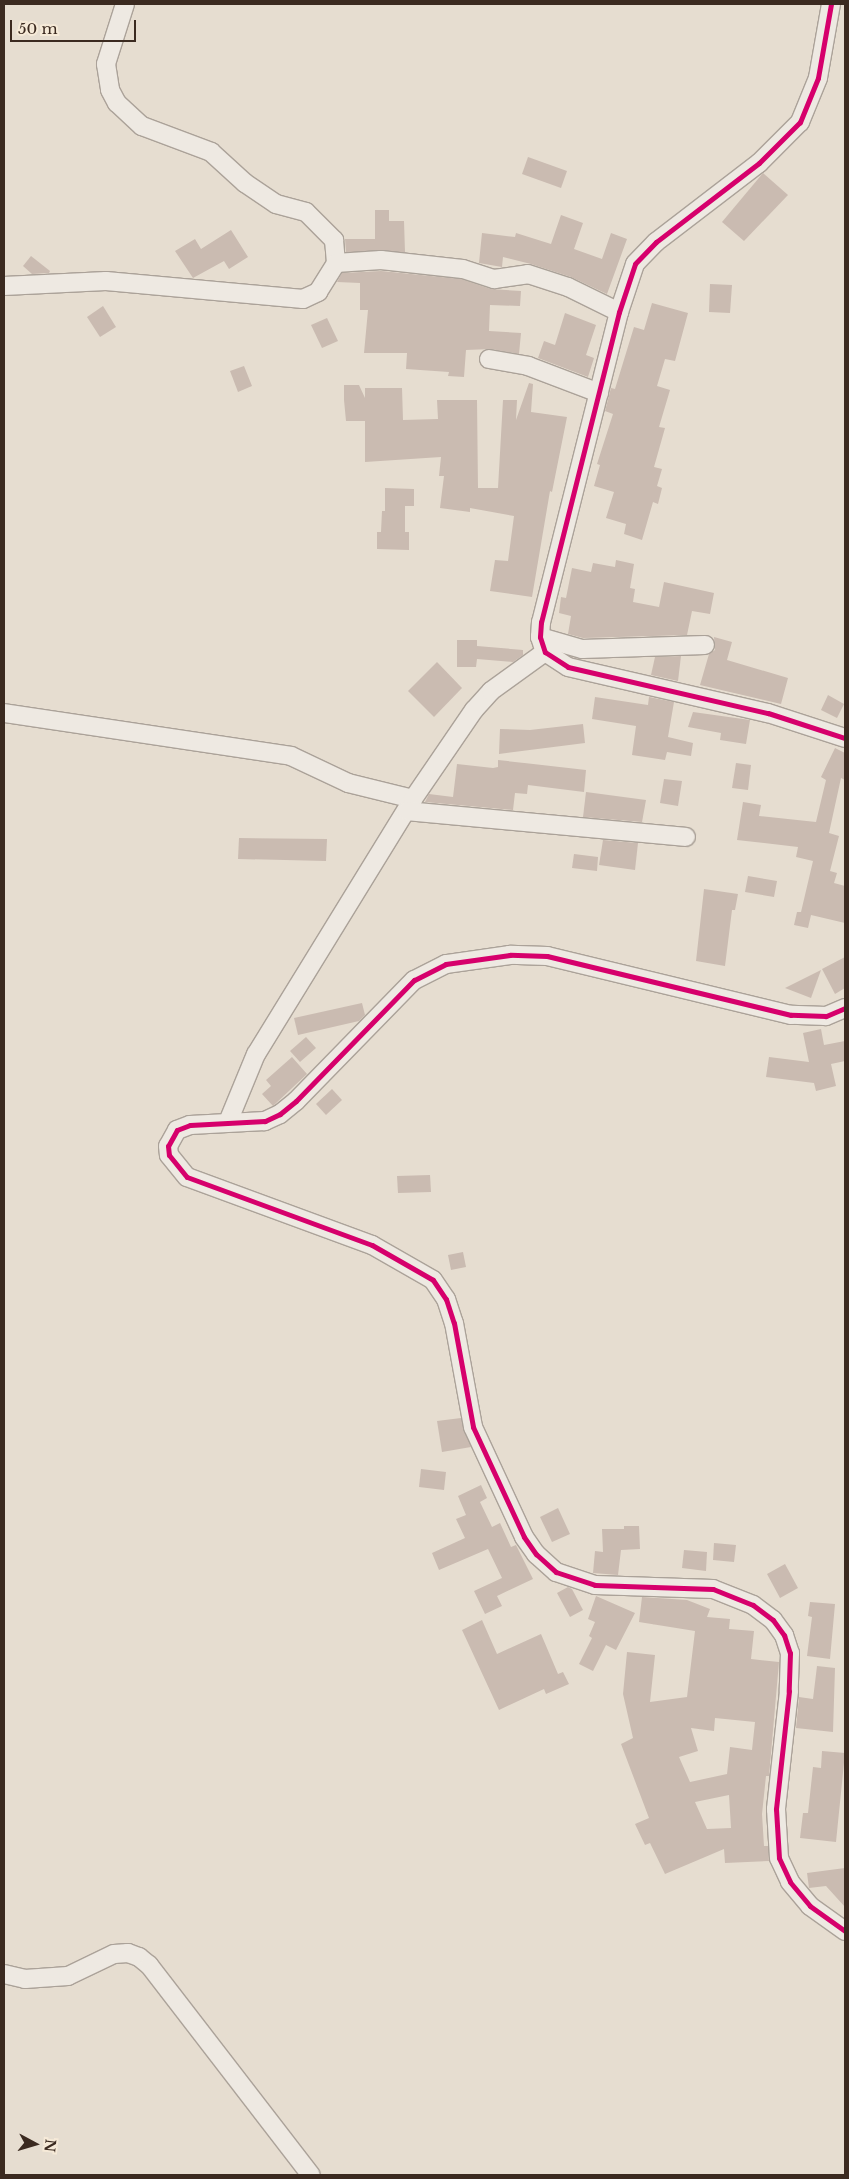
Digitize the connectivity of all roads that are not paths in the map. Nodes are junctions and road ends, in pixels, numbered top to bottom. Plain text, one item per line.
1 (125, 4) edge
2 (831, 4) edge
3 (336, 263) junction
4 (4, 286) edge
5 (619, 312) junction
6 (489, 359) dead end
7 (598, 393) junction
8 (542, 644) junction
9 (705, 645) dead end
10 (4, 713) edge
11 (845, 738) edge
12 (410, 805) junction
13 (686, 837) dead end
14 (845, 1008) edge
15 (228, 1122) junction
16 (845, 1930) edge
17 (4, 1974) edge
18 (310, 2175) edge

1 - 3 street
2 - 5 street
3 - 4 street
3 - 5 street
5 - 7 street
6 - 7 street
7 - 8 street
8 - 9 street
8 - 11 street
8 - 12 street
10 - 12 street
12 - 13 street
12 - 15 street
14 - 15 street
15 - 16 street
17 - 18 street

